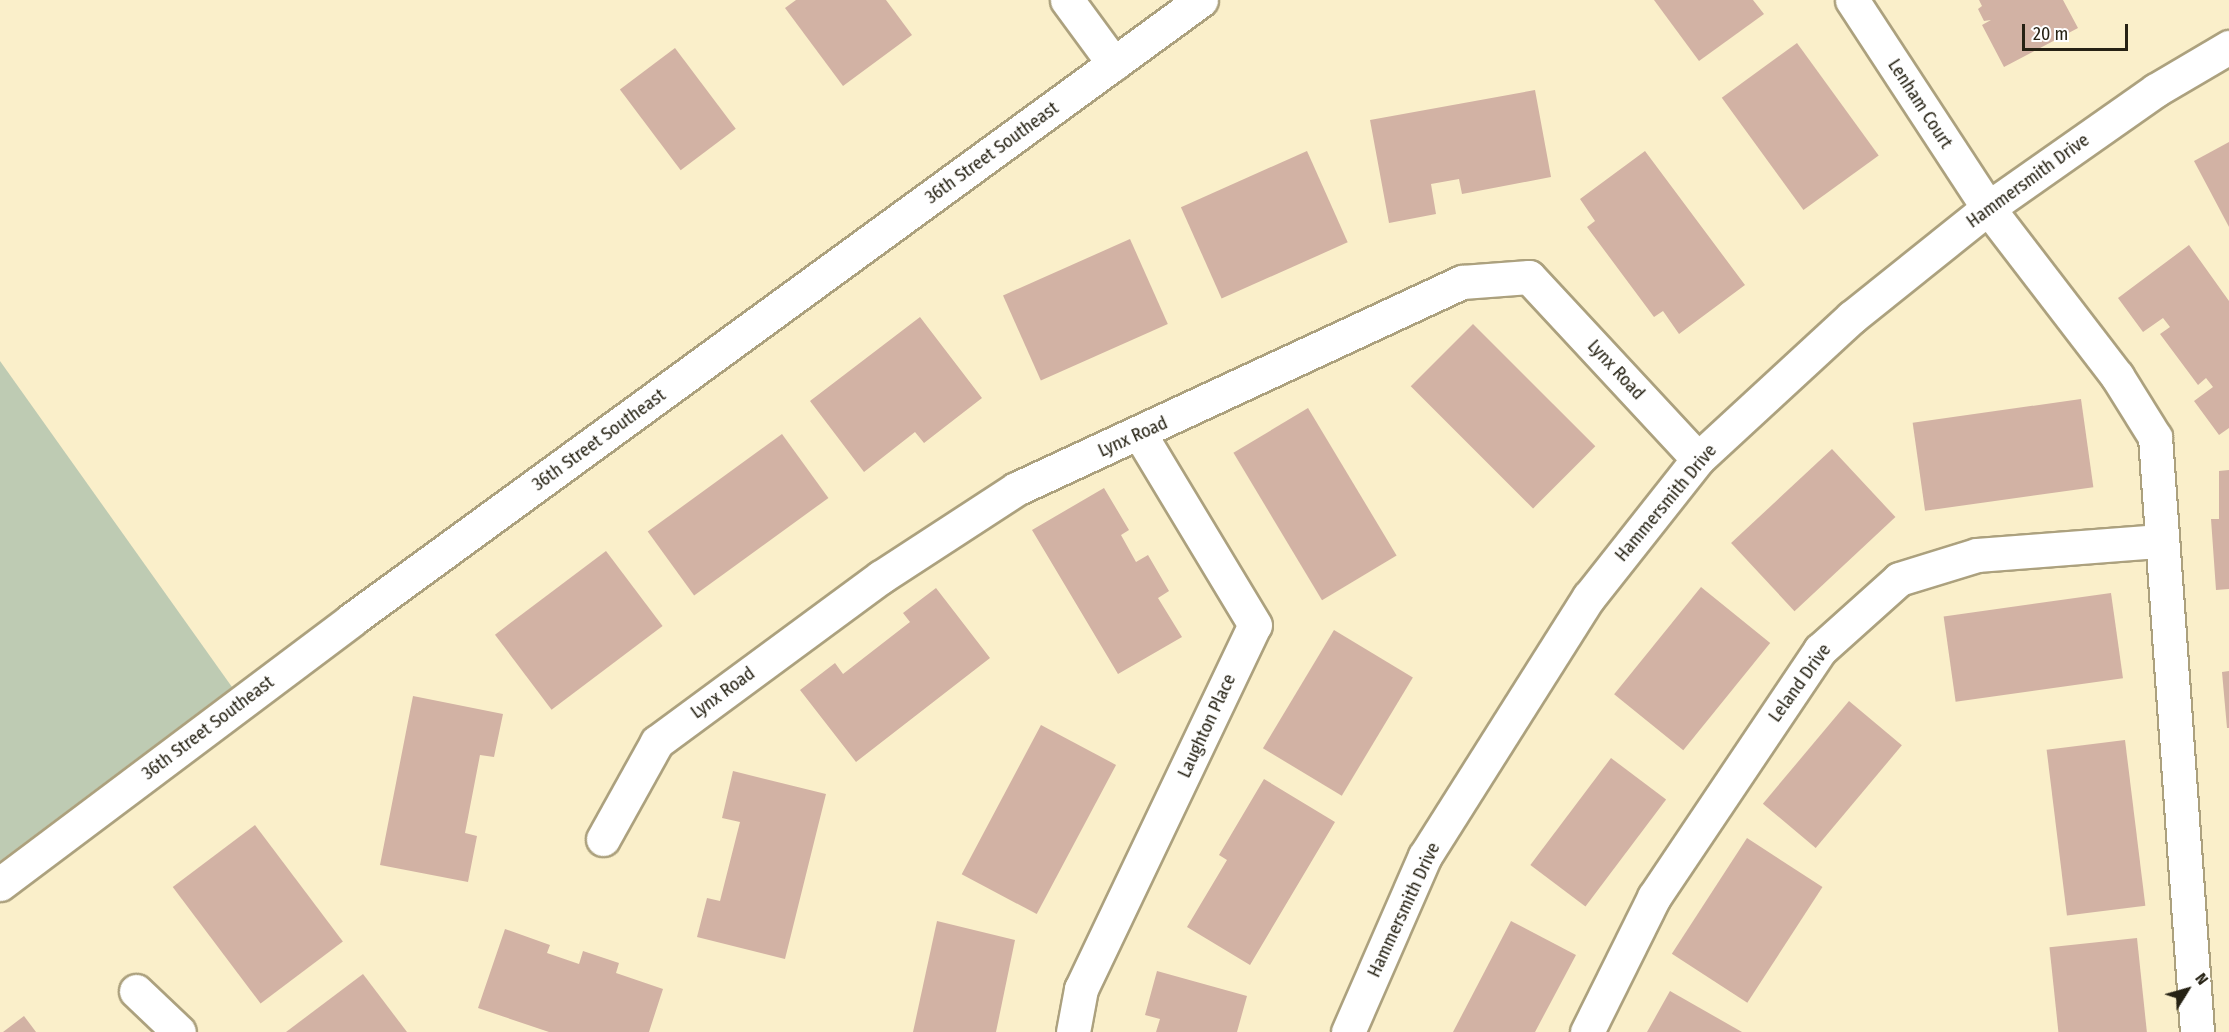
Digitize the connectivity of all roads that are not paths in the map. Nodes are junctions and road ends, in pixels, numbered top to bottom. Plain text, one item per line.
1 (1067, 0) edge
2 (1201, 0) edge
3 (1852, 0) edge
4 (2229, 47) edge
5 (1114, 64) junction
6 (1988, 208) junction
7 (1140, 434) junction
8 (1698, 459) junction
9 (2160, 541) junction
10 (603, 839) dead end
11 (0, 884) edge
12 (136, 991) dead end
13 (179, 1032) edge
14 (1073, 1032) edge
15 (1348, 1032) edge
16 (1587, 1032) edge
17 (2197, 1032) edge

1 - 5 street
2 - 5 street, 36th Street Southeast
3 - 6 street, Lenham Court
4 - 6 street, Hammersmith Drive
5 - 11 street, 36th Street Southeast
6 - 8 street, Hammersmith Drive
6 - 9 street
7 - 8 street, Lynx Road
7 - 10 street, Lynx Road
7 - 14 street, Laughton Place
8 - 15 street, Hammersmith Drive
9 - 16 street, Leland Drive
9 - 17 street
12 - 13 street

